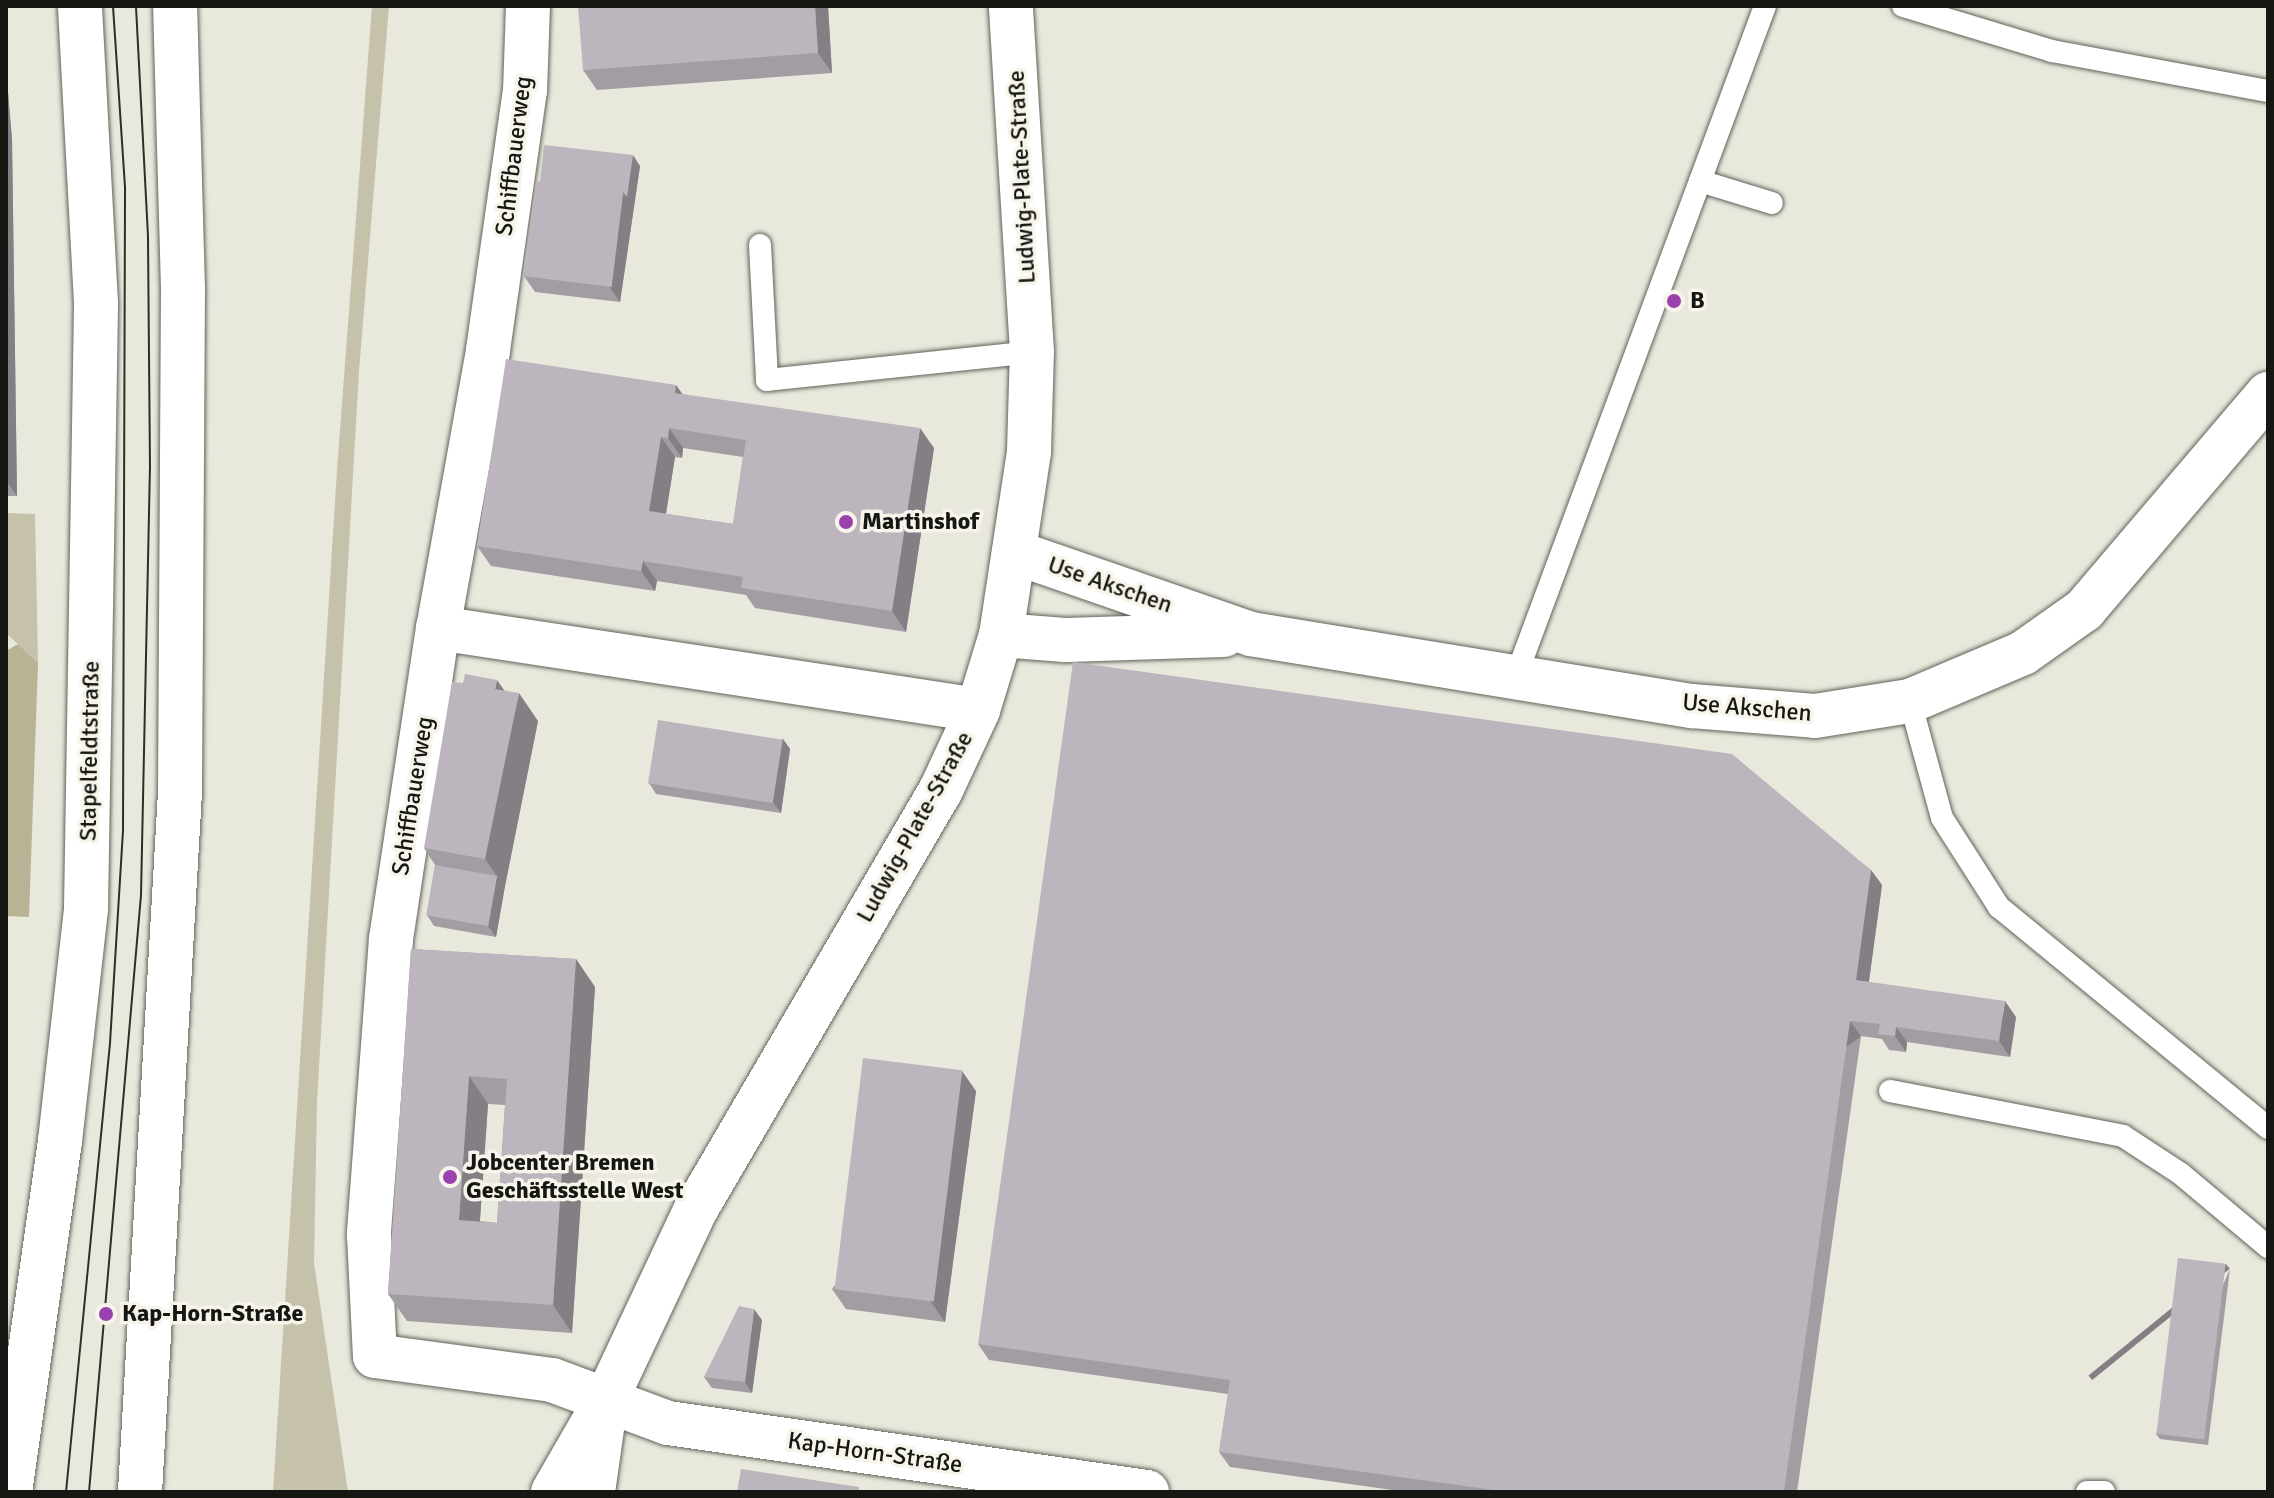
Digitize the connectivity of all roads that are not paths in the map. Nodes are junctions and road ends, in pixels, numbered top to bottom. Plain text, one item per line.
1 (80, 6) edge
2 (175, 6) edge
3 (528, 6) edge
4 (1011, 6) edge
5 (1768, 6) edge
6 (1781, 6) edge
7 (1903, 6) edge
8 (2268, 91) edge
9 (1700, 181) junction
10 (1772, 203) dead end
11 (760, 245) dead end
12 (1032, 352) junction
13 (2268, 394) edge
14 (1014, 552) junction
15 (438, 628) junction
16 (1251, 634) junction
17 (1001, 635) junction
18 (1516, 676) junction
19 (1910, 701) junction
20 (978, 710) junction
21 (1890, 1091) dead end
22 (2268, 1128) edge
23 (2268, 1247) edge
24 (606, 1400) junction
25 (974, 1480) edge
26 (10, 1492) edge
27 (140, 1492) edge
28 (553, 1492) edge
29 (593, 1492) edge
30 (1147, 1492) edge
31 (2087, 1492) edge
32 (2104, 1492) edge

1 - 26 street, Stapelfeldtstraße
2 - 27 street
3 - 15 street, Schiffbauerweg
4 - 12 street, Ludwig-Plate-Straße
5 - 6 lane
5 - 9 lane
7 - 8 lane
9 - 10 lane
9 - 18 lane
11 - 12 lane
12 - 14 street, Ludwig-Plate-Straße
13 - 19 street, Use Akschen
14 - 16 street, Use Akschen
14 - 17 street, Ludwig-Plate-Straße
15 - 20 street
15 - 24 street, Schiffbauerweg
16 - 17 street, Use Akschen
16 - 18 street, Use Akschen
17 - 20 street, Ludwig-Plate-Straße
18 - 19 street, Use Akschen
19 - 22 lane
20 - 24 street, Ludwig-Plate-Straße
21 - 23 lane
24 - 25 street, Kap-Horn-Straße
24 - 28 street
24 - 29 street
25 - 30 street, Kap-Horn-Straße
31 - 32 lane

